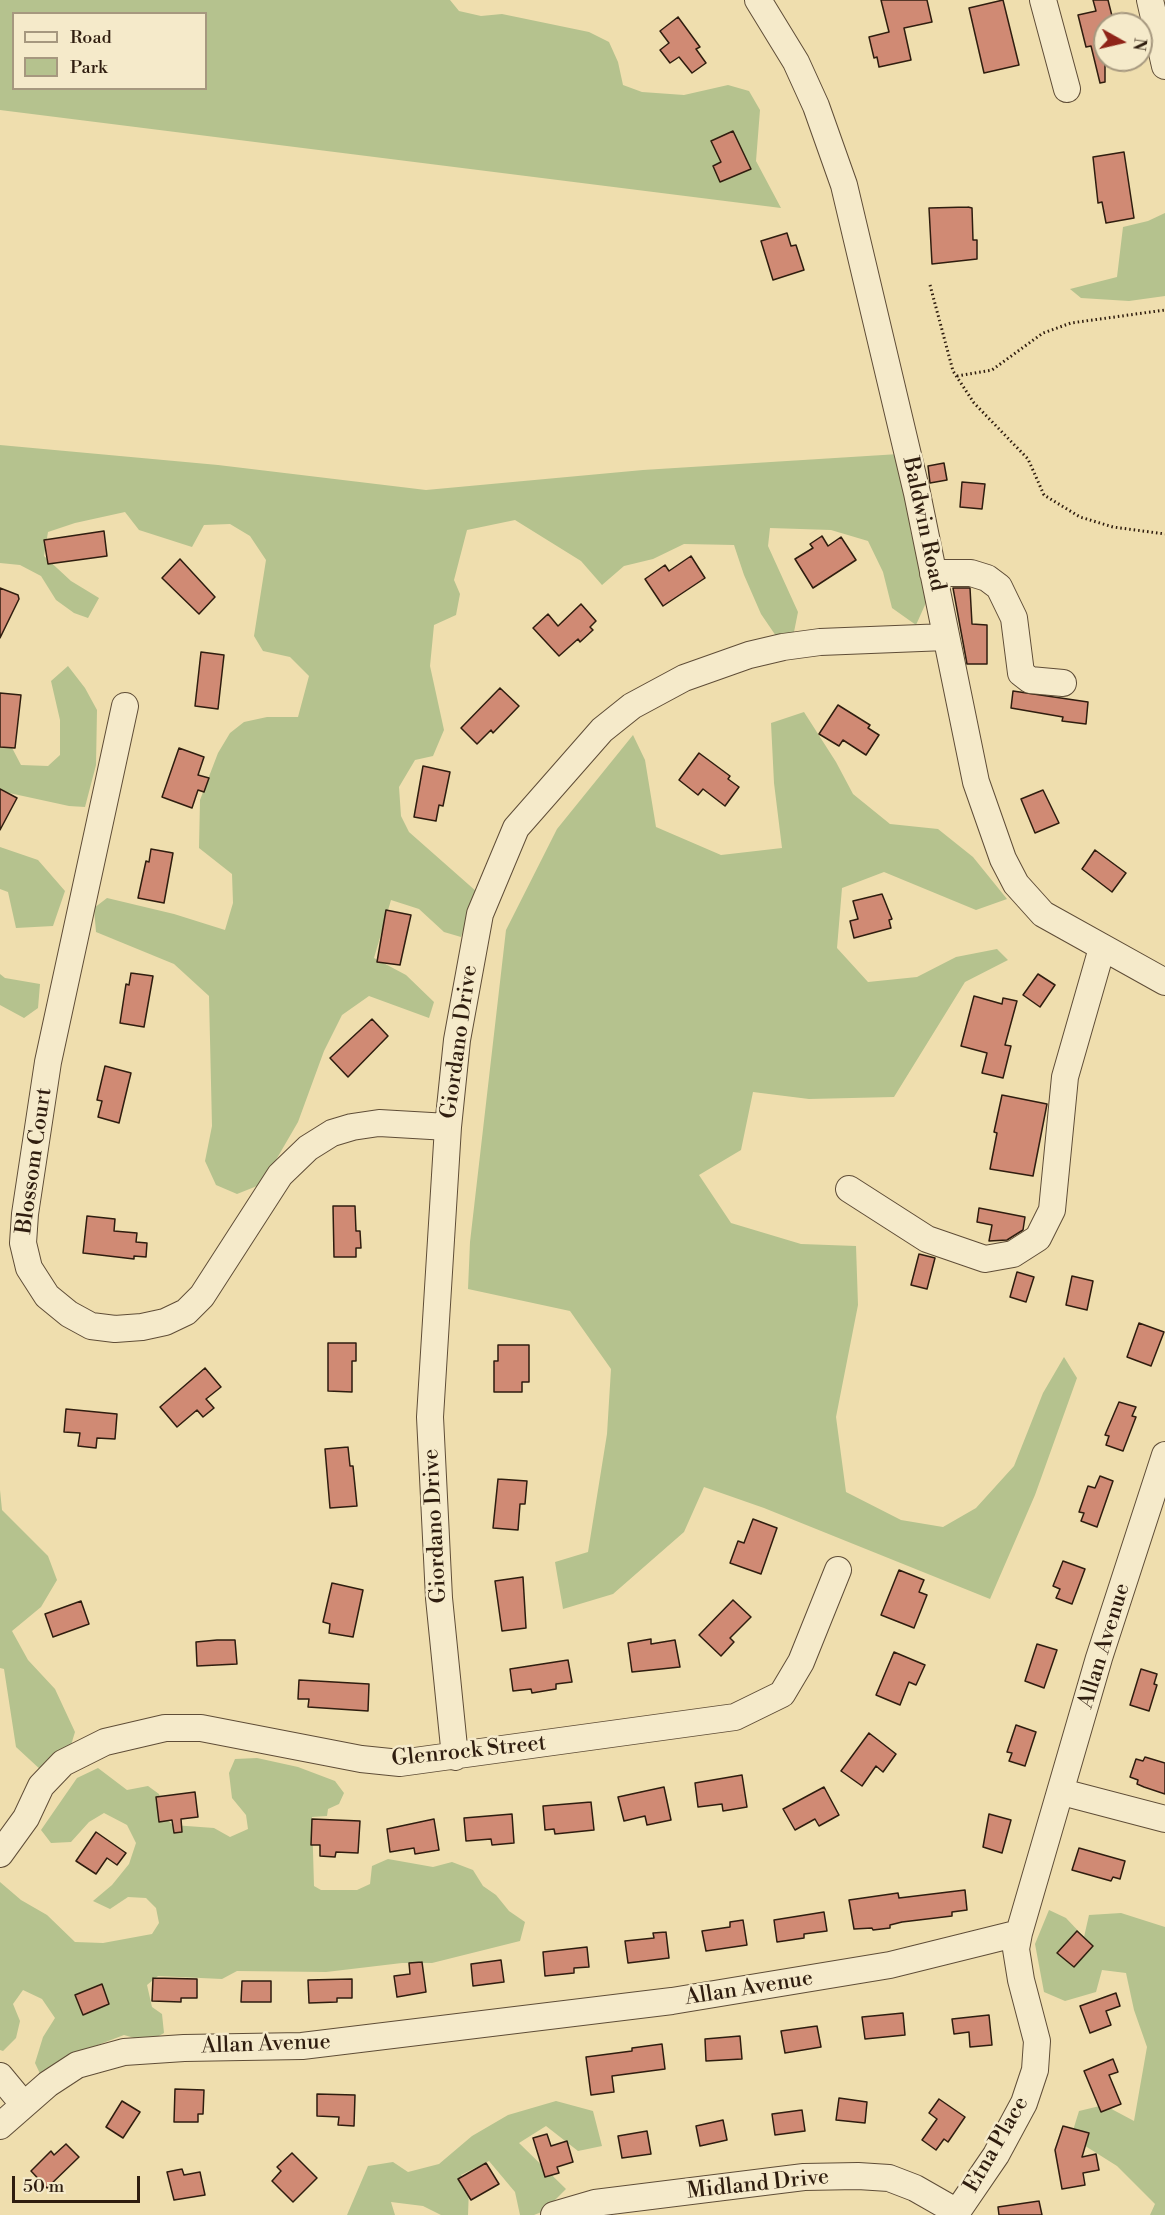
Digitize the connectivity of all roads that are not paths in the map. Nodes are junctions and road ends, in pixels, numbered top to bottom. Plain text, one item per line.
1 (758, 0) edge
2 (1043, 0) edge
3 (1149, 0) edge
4 (1165, 66) edge
5 (1067, 89) dead end
6 (933, 573) junction
7 (946, 637) junction
8 (1064, 683) dead end
9 (125, 706) dead end
10 (1102, 948) junction
11 (1165, 982) edge
12 (448, 1127) junction
13 (849, 1189) dead end
14 (1165, 1455) edge
15 (838, 1570) dead end
16 (455, 1757) junction
17 (1062, 1792) junction
18 (1165, 1819) edge
19 (0, 1854) edge
20 (1019, 1933) junction
21 (0, 2076) edge
22 (24, 2104) junction
23 (0, 2126) edge
24 (956, 2214) edge
25 (554, 2215) edge

1 - 6 street, Baldwin Road
2 - 5 street
3 - 4 street
6 - 7 street, Baldwin Road
6 - 8 street
7 - 10 street, Baldwin Road
7 - 12 street, Giordano Drive
9 - 12 street, Blossom Court
10 - 11 street, Baldwin Road
10 - 13 street
12 - 16 street, Giordano Drive
14 - 17 street, Allan Avenue
15 - 16 street, Glenrock Street
16 - 19 street, Glenrock Street
17 - 18 street
17 - 20 street, Allan Avenue
20 - 22 street, Allan Avenue
20 - 24 street, Etna Place
21 - 22 street
22 - 23 street, Allan Avenue
24 - 25 street, Midland Drive

